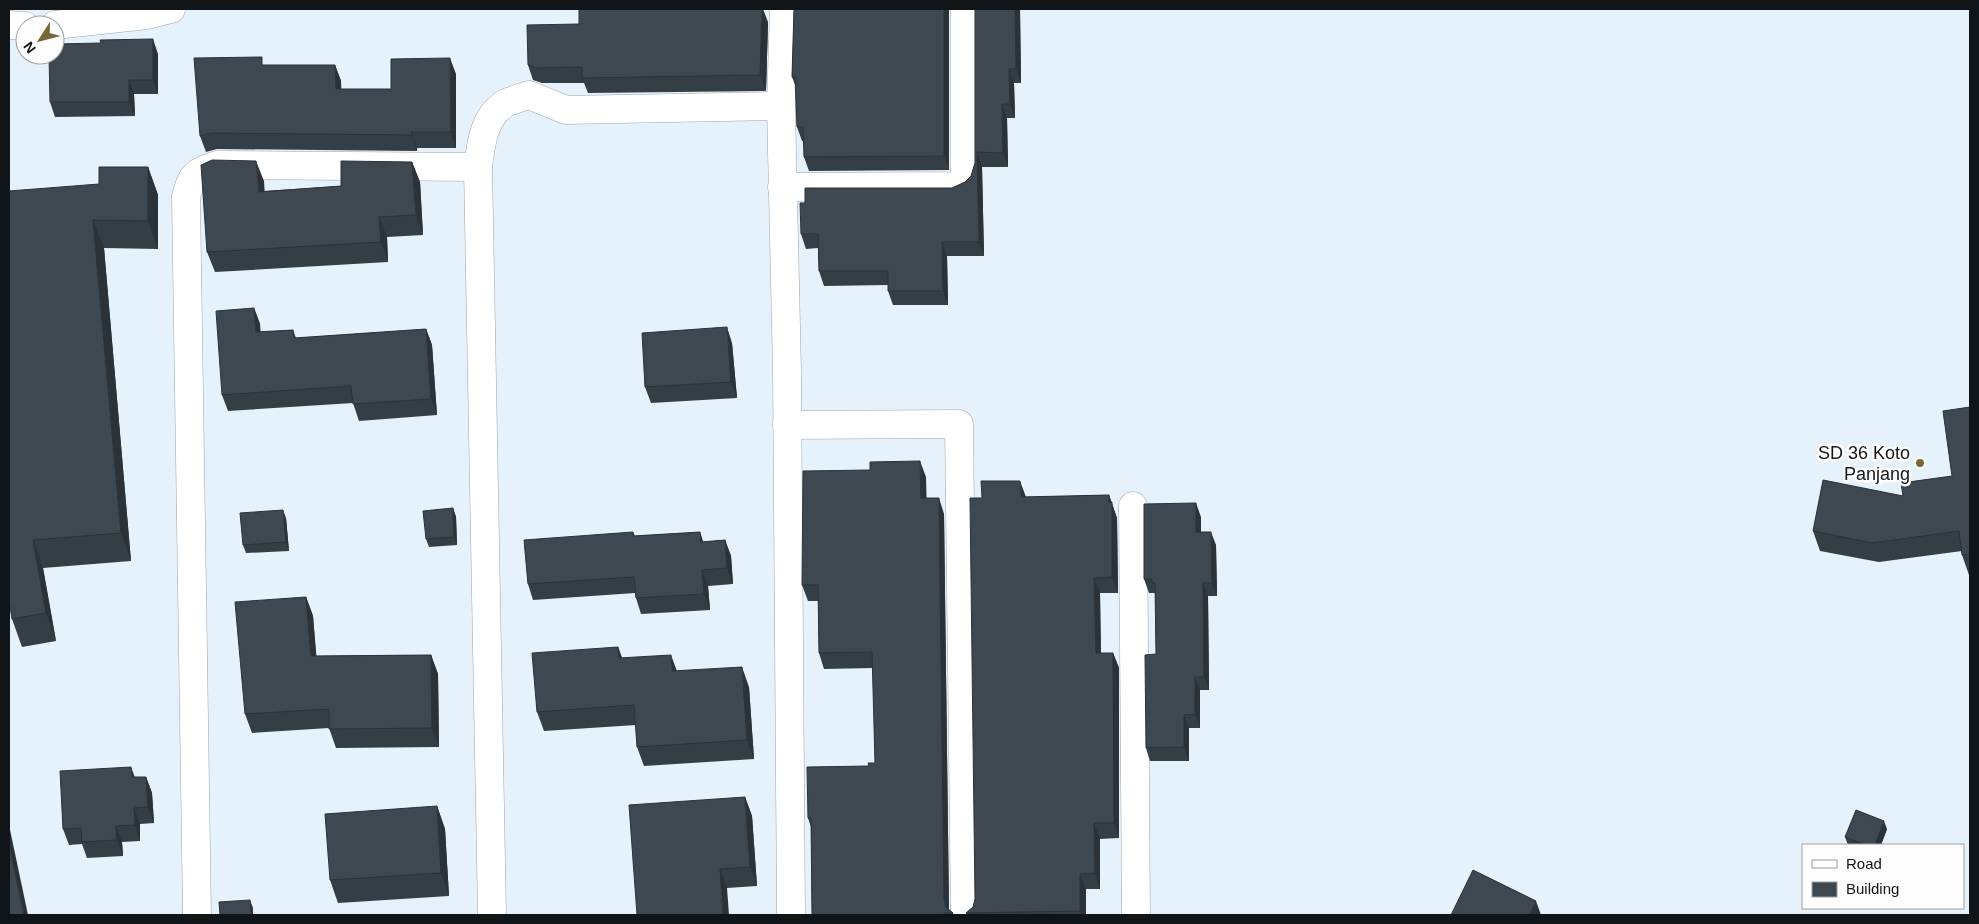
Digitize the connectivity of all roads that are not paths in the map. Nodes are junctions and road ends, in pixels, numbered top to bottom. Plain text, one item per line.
1 (171, 9) edge
2 (784, 9) edge
3 (965, 9) edge
4 (65, 24) edge
5 (780, 106) junction
6 (478, 167) junction
7 (782, 187) junction
8 (787, 425) junction
9 (1133, 506) dead end
10 (197, 915) edge
11 (492, 915) edge
12 (791, 915) edge
13 (965, 915) edge
14 (1136, 915) edge

1 - 4 street
2 - 5 street
3 - 7 street
5 - 6 street
5 - 7 street
6 - 10 street
6 - 11 street
7 - 8 street
8 - 12 street
8 - 13 street
9 - 14 street

